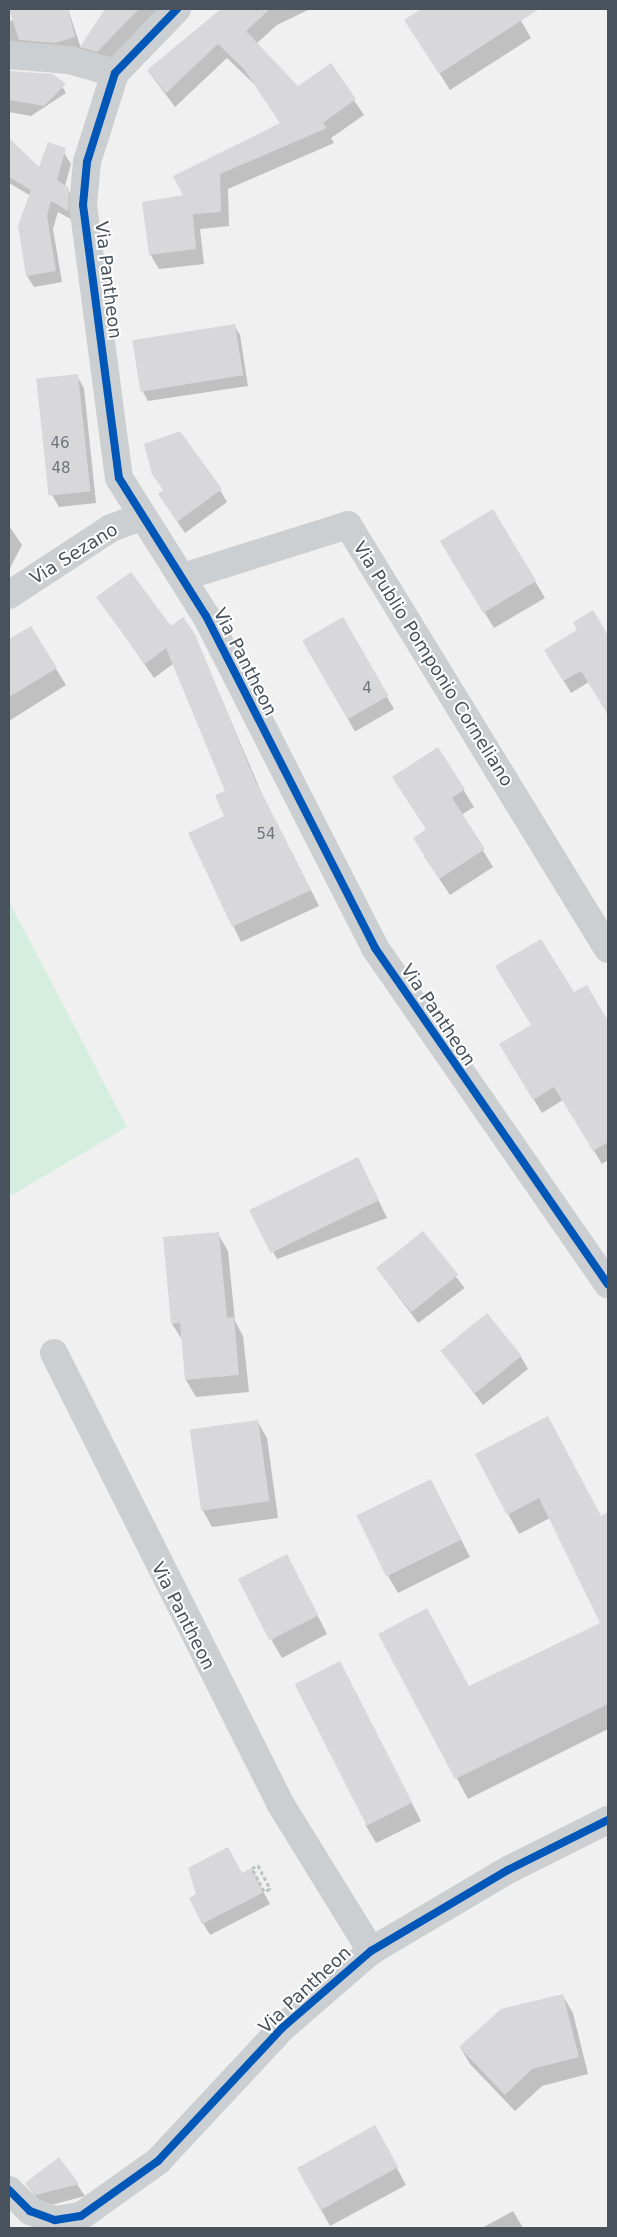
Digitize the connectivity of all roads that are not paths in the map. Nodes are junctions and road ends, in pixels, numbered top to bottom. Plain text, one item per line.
1 (176, 9) edge
2 (9, 55) edge
3 (115, 73) junction
4 (141, 516) junction
5 (183, 577) junction
6 (9, 595) edge
7 (608, 949) edge
8 (606, 1276) edge
9 (54, 1353) dead end
10 (608, 1820) edge
11 (370, 1951) junction
12 (9, 2190) edge

1 - 3 street, Via Pantheon
2 - 3 street
3 - 4 street, Via Pantheon
4 - 5 street, Via Pantheon
4 - 6 street, Via Sezano
5 - 7 street, Via Publio Pomponio Corneliano
5 - 8 street, Via Pantheon
9 - 11 street, Via Pantheon
10 - 11 street, Via Pantheon
11 - 12 street, Via Pantheon

